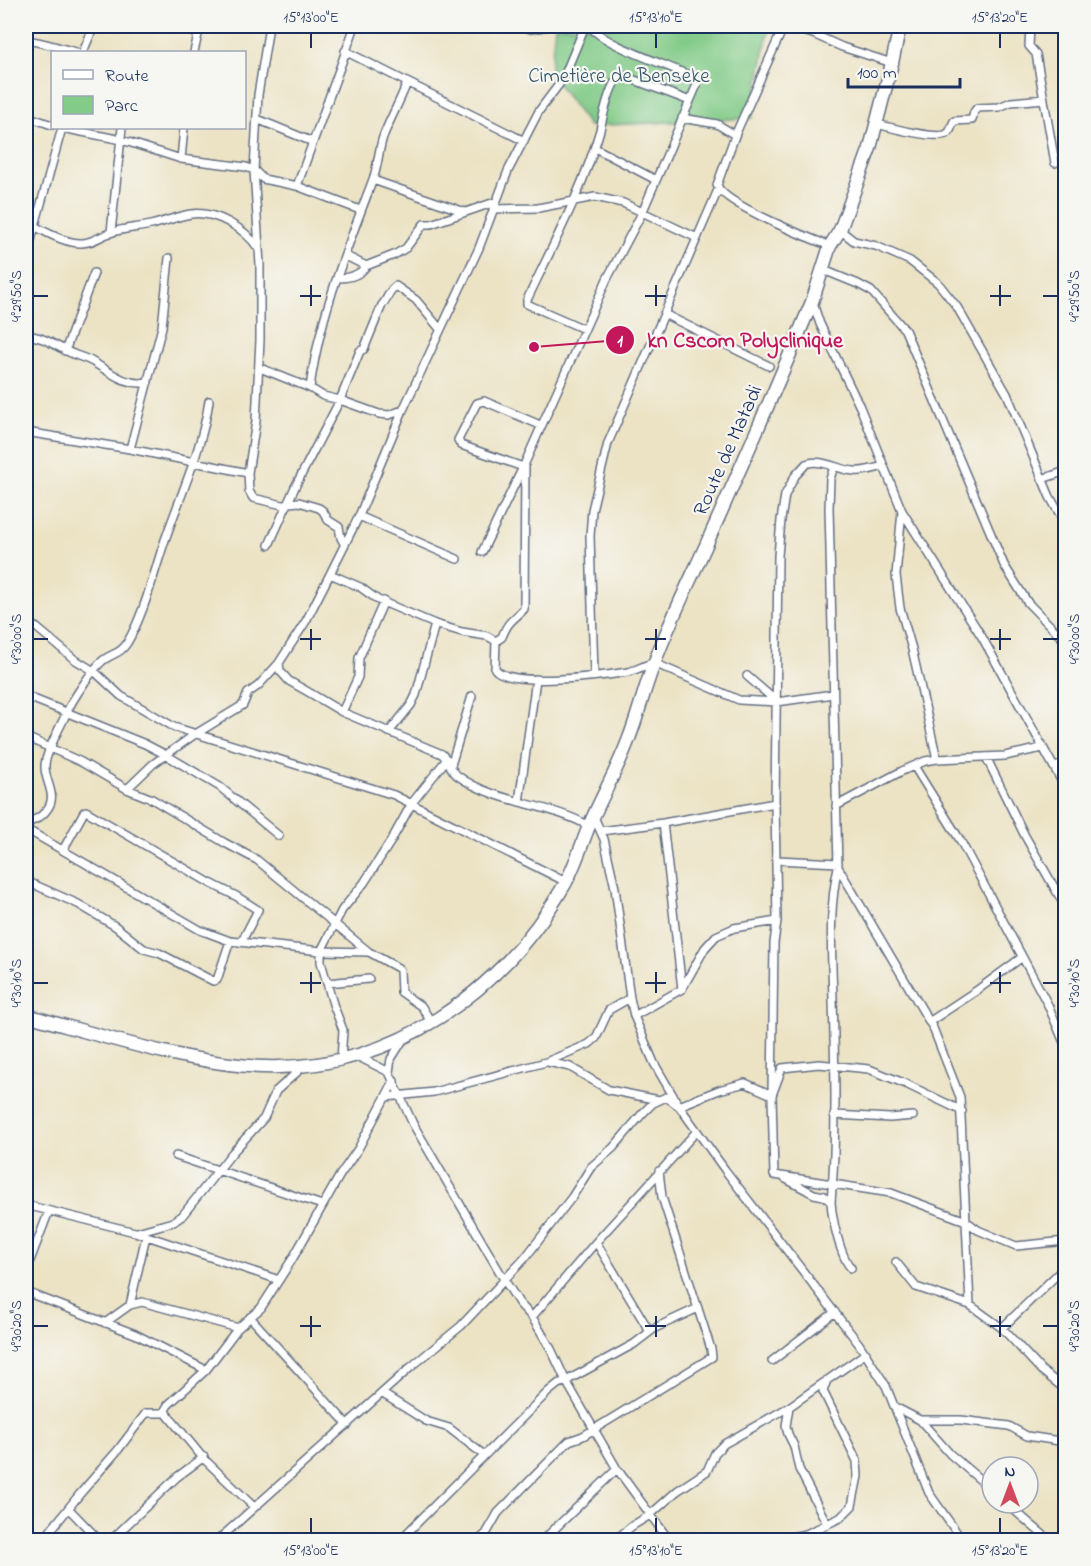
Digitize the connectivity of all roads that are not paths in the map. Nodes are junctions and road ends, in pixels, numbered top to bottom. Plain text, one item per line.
1 (94, 26) edge
2 (200, 26) edge
3 (269, 26) edge
4 (355, 26) edge
5 (522, 26) edge
6 (549, 26) edge
7 (585, 26) edge
8 (590, 26) edge
9 (786, 26) edge
10 (900, 26) edge
11 (1030, 26) edge
12 (26, 40) edge
13 (66, 51) edge
14 (83, 51) edge
15 (194, 51) edge
16 (345, 51) junction
17 (892, 63) junction
18 (407, 83) junction
19 (1044, 99) junction
20 (690, 101) junction
21 (26, 116) edge
22 (682, 118) junction
23 (257, 119) junction
24 (877, 124) junction
25 (51, 125) edge
26 (62, 129) edge
27 (67, 129) edge
28 (122, 129) edge
29 (184, 129) edge
30 (735, 135) junction
31 (122, 140) junction
32 (524, 141) junction
33 (313, 142) junction
34 (595, 148) junction
35 (181, 159) junction
36 (1055, 163) dead end
37 (254, 170) junction
38 (373, 180) junction
39 (656, 180) junction
40 (297, 186) junction
41 (718, 190) junction
42 (574, 200) junction
43 (494, 206) junction
44 (360, 210) junction
45 (465, 212) junction
46 (642, 213) junction
47 (26, 220) edge
48 (35, 226) junction
49 (840, 230) junction
50 (111, 232) junction
51 (697, 238) junction
52 (830, 246) junction
53 (259, 250) junction
54 (346, 256) junction
55 (26, 258) edge
56 (169, 258) dead end
57 (366, 266) junction
58 (821, 269) junction
59 (94, 273) dead end
60 (338, 278) junction
61 (812, 302) junction
62 (664, 314) junction
63 (440, 329) junction
64 (584, 329) junction
65 (26, 335) edge
66 (65, 351) junction
67 (769, 366) dead end
68 (260, 368) junction
69 (148, 382) junction
70 (310, 388) junction
71 (340, 400) junction
72 (209, 401) dead end
73 (403, 410) junction
74 (540, 425) junction
75 (26, 432) edge
76 (130, 449) junction
77 (194, 463) junction
78 (524, 465) junction
79 (883, 466) junction
80 (834, 467) junction
81 (1065, 471) edge
82 (248, 473) junction
83 (1042, 479) junction
84 (288, 505) junction
85 (902, 511) junction
86 (358, 516) junction
87 (1065, 525) edge
88 (269, 545) dead end
89 (345, 545) junction
90 (482, 552) dead end
91 (457, 559) dead end
92 (330, 574) junction
93 (384, 601) junction
94 (26, 622) edge
95 (435, 624) junction
96 (496, 641) junction
97 (1065, 642) edge
98 (279, 663) junction
99 (654, 663) junction
100 (94, 671) junction
101 (594, 675) junction
102 (747, 676) dead end
103 (536, 679) junction
104 (833, 694) junction
105 (26, 696) edge
106 (472, 696) dead end
107 (777, 702) junction
108 (342, 712) junction
109 (66, 713) junction
110 (389, 732) junction
111 (194, 735) junction
112 (26, 737) edge
113 (51, 748) junction
114 (1042, 748) junction
115 (166, 755) junction
116 (986, 757) junction
117 (937, 759) junction
118 (449, 762) junction
119 (1065, 765) edge
120 (914, 766) junction
121 (1054, 767) junction
122 (127, 789) junction
123 (1065, 789) edge
124 (519, 802) junction
125 (412, 803) junction
126 (775, 803) junction
127 (836, 806) junction
128 (26, 823) edge
129 (663, 823) junction
130 (595, 825) junction
131 (26, 829) edge
132 (279, 836) dead end
133 (63, 850) junction
134 (777, 860) junction
135 (838, 865) junction
136 (26, 881) edge
137 (566, 882) junction
138 (1065, 908) edge
139 (777, 921) junction
140 (335, 923) junction
141 (230, 941) junction
142 (242, 941) junction
143 (321, 951) junction
144 (369, 952) junction
145 (1021, 958) junction
146 (369, 979) dead end
147 (327, 983) junction
148 (682, 989) junction
149 (630, 998) junction
150 (26, 1015) edge
151 (634, 1016) junction
152 (431, 1022) junction
153 (929, 1022) junction
154 (407, 1035) junction
155 (1065, 1047) edge
156 (355, 1056) junction
157 (341, 1060) junction
158 (546, 1062) junction
159 (304, 1066) junction
160 (835, 1067) junction
161 (389, 1072) junction
162 (394, 1081) junction
163 (772, 1095) junction
164 (401, 1096) junction
165 (386, 1097) junction
166 (960, 1097) junction
167 (659, 1100) junction
168 (947, 1105) junction
169 (679, 1106) junction
170 (962, 1111) junction
171 (834, 1114) junction
172 (913, 1116) dead end
173 (697, 1131) junction
174 (176, 1156) dead end
175 (659, 1171) junction
176 (219, 1172) junction
177 (781, 1177) junction
178 (833, 1183) junction
179 (831, 1202) junction
180 (26, 1205) edge
181 (322, 1205) junction
182 (49, 1212) junction
183 (966, 1221) junction
184 (144, 1234) junction
185 (1065, 1241) edge
186 (596, 1242) junction
187 (896, 1262) dead end
188 (1065, 1266) edge
189 (851, 1268) dead end
190 (26, 1271) edge
191 (1065, 1274) edge
192 (1056, 1275) junction
193 (279, 1280) junction
194 (505, 1281) junction
195 (26, 1292) edge
196 (130, 1305) junction
197 (970, 1305) junction
198 (698, 1308) junction
199 (835, 1312) junction
200 (250, 1317) junction
201 (532, 1317) junction
202 (105, 1323) junction
203 (238, 1328) junction
204 (1002, 1328) junction
205 (650, 1332) junction
206 (866, 1353) junction
207 (772, 1361) dead end
208 (206, 1370) junction
209 (828, 1378) junction
210 (567, 1381) junction
211 (1065, 1390) edge
212 (383, 1394) junction
213 (789, 1407) junction
214 (895, 1407) junction
215 (166, 1413) junction
216 (920, 1420) junction
217 (348, 1425) junction
218 (595, 1429) junction
219 (1065, 1442) edge
220 (484, 1455) junction
221 (204, 1457) junction
222 (617, 1469) junction
223 (980, 1479) edge
224 (254, 1507) junction
225 (69, 1509) junction
226 (650, 1515) junction
227 (1020, 1515) edge
228 (827, 1524) junction
229 (43, 1540) edge
230 (99, 1540) edge
231 (111, 1540) edge
232 (218, 1540) edge
233 (400, 1540) edge
234 (479, 1540) edge
235 (543, 1540) edge
236 (615, 1540) edge
237 (669, 1540) edge
238 (776, 1540) edge
239 (962, 1540) edge
240 (1049, 1540) edge

1 - 14 street
2 - 15 street
3 - 23 street
4 - 16 street
5 - 6 street
7 - 32 street
8 - 20 street
9 - 17 street
9 - 30 street
10 - 17 highway, Route de Matadi
11 - 19 street
12 - 13 street
16 - 18 street
16 - 33 street
17 - 24 highway, Route de Matadi
18 - 32 street
18 - 38 street
19 - 24 street
19 - 36 street
20 - 22 street
20 - 34 street
21 - 25 street
22 - 30 street
22 - 39 street
23 - 33 street
23 - 37 street
24 - 49 highway, Route de Matadi
26 - 48 street
27 - 31 street
28 - 31 street
29 - 35 street
30 - 41 street
31 - 35 street
31 - 50 street
32 - 43 street
33 - 40 street
34 - 39 street
34 - 42 street
35 - 37 street
37 - 40 street
37 - 53 street
38 - 44 street
38 - 45 street
39 - 46 street
40 - 44 street
41 - 51 street
41 - 52 street
42 - 43 street
42 - 46 street
42 - 64 street
43 - 45 street
43 - 63 street
44 - 54 street
45 - 57 street
46 - 51 street
46 - 64 street
47 - 48 street
48 - 50 street
48 - 55 street
49 - 52 highway, Route de Matadi
49 - 83 street
50 - 53 street
51 - 62 street
52 - 58 highway, Route de Matadi
53 - 68 street
54 - 57 street
54 - 60 street
56 - 69 street
57 - 60 street
58 - 61 highway, Route de Matadi
58 - 97 street
59 - 66 street
60 - 70 street
61 - 79 street
61 - 99 highway, Route de Matadi
62 - 67 street
62 - 101 street
63 - 71 street
63 - 73 street
64 - 74 street
65 - 66 street
66 - 69 street
68 - 70 street
68 - 82 street
69 - 76 street
70 - 71 street
71 - 73 street
71 - 84 street
72 - 77 street
73 - 86 street
74 - 78 street
74 - 78 street
75 - 76 street
76 - 77 street
77 - 82 street
77 - 100 street
78 - 90 street
78 - 96 street
79 - 80 street
79 - 85 street
80 - 104 street
80 - 107 street
81 - 83 street
82 - 84 street
83 - 87 street
84 - 88 street
84 - 89 street
85 - 114 street
85 - 117 street
86 - 89 street
86 - 91 street
89 - 92 street
92 - 93 street
92 - 98 street
93 - 95 street
93 - 108 street
94 - 100 street
95 - 96 street
95 - 110 street
96 - 103 street
98 - 108 street
98 - 111 street
99 - 101 street
99 - 107 street
99 - 130 highway, Route de Matadi
100 - 109 street
100 - 111 street
101 - 103 street
102 - 107 street
103 - 124 street
104 - 107 street
104 - 127 street
105 - 109 street
106 - 118 street
107 - 126 street
108 - 110 street
109 - 113 street
109 - 115 street
110 - 118 street
111 - 115 street
111 - 125 street
112 - 113 street
113 - 122 street
113 - 128 street
114 - 116 street
114 - 121 street
115 - 122 street
115 - 132 street
116 - 117 street
116 - 138 street
117 - 120 street
118 - 124 street
118 - 125 street
119 - 121 street
120 - 127 street
120 - 145 street
121 - 123 street
122 - 140 street
124 - 130 street
125 - 137 street
125 - 140 street
126 - 129 street
126 - 134 street
127 - 135 street
129 - 130 street
129 - 148 street
130 - 137 highway, Route de Matadi
130 - 149 street
131 - 133 street
133 - 141 street
133 - 142 street
134 - 135 street
134 - 139 street
135 - 153 street
135 - 160 street
136 - 141 street
137 - 152 highway, Route de Matadi
139 - 148 street
139 - 163 street
140 - 143 street
140 - 144 street
141 - 142 street
142 - 143 street
143 - 144 street
143 - 147 street
144 - 152 street
145 - 153 street
145 - 155 street
146 - 147 street
147 - 157 street
148 - 151 street
149 - 151 street
149 - 158 street
150 - 159 highway, Route de Matadi
151 - 169 street
152 - 154 highway, Route de Matadi
153 - 166 street
154 - 156 highway, Route de Matadi
154 - 161 street
156 - 157 highway, Route de Matadi
156 - 161 street
157 - 159 highway, Route de Matadi
158 - 164 street
158 - 167 street
159 - 176 street
160 - 163 street
160 - 168 street
160 - 171 street
161 - 162 street
162 - 164 street
162 - 165 street
163 - 169 street
163 - 177 street
164 - 165 street
164 - 194 street
165 - 181 street
166 - 168 street
166 - 170 street
167 - 169 street
167 - 194 street
168 - 170 street
169 - 173 street
170 - 183 street
171 - 172 street
171 - 178 street
173 - 175 street
173 - 199 street
174 - 176 street
175 - 186 street
175 - 198 street
176 - 181 street
176 - 184 street
177 - 178 street
177 - 179 street
178 - 179 street
178 - 183 street
179 - 189 street
180 - 182 street
181 - 193 street
182 - 184 street
182 - 190 street
183 - 185 street
183 - 197 street
184 - 193 street
184 - 196 street
186 - 201 street
186 - 205 street
187 - 197 street
188 - 192 street
191 - 192 street
192 - 204 street
193 - 200 street
194 - 201 street
194 - 212 street
195 - 202 street
196 - 202 street
196 - 203 street
197 - 204 street
198 - 205 street
198 - 218 street
199 - 206 street
199 - 207 street
200 - 203 street
200 - 217 street
201 - 210 street
202 - 208 street
203 - 208 street
204 - 211 street
205 - 210 street
206 - 209 street
206 - 214 street
208 - 215 street
209 - 213 street
209 - 228 street
210 - 218 street
210 - 220 street
212 - 217 street
212 - 220 street
213 - 226 street
213 - 228 street
214 - 216 street
214 - 239 street
215 - 221 street
215 - 225 street
216 - 219 street
216 - 223 street
217 - 224 street
218 - 222 street
218 - 234 street
220 - 233 street
221 - 224 street
221 - 231 street
222 - 226 street
222 - 235 street
224 - 232 street
225 - 229 street
225 - 230 street
226 - 236 street
226 - 237 street
227 - 240 street
228 - 238 street

